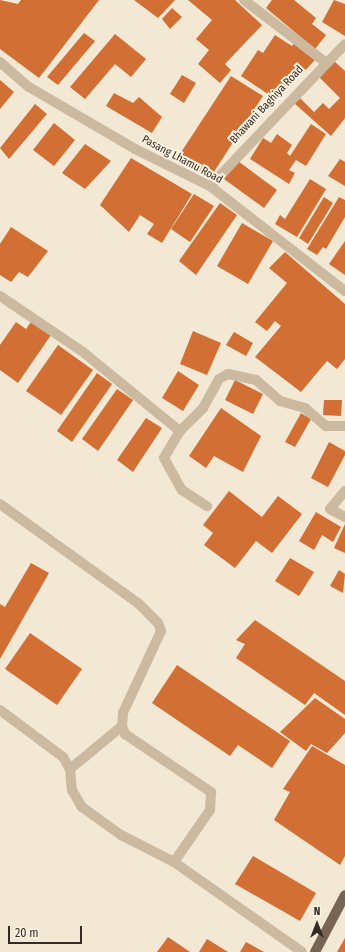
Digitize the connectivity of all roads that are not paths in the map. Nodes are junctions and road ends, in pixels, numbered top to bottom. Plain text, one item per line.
1 (244, 0) edge
2 (345, 44) edge
3 (0, 62) edge
4 (325, 62) junction
5 (210, 186) junction
6 (345, 291) edge
7 (0, 296) edge
8 (345, 426) edge
9 (180, 430) junction
10 (345, 491) edge
11 (0, 504) edge
12 (207, 506) dead end
13 (345, 517) edge
14 (0, 710) edge
15 (122, 726) junction
16 (70, 769) junction
17 (174, 862) junction
18 (345, 895) edge
19 (302, 952) edge
20 (315, 952) edge

1 - 4 street
2 - 4 street, Bhawani Baghiya Road
3 - 5 street, Pasang Lhamu Road
4 - 5 street, Bhawani Baghiya Road
5 - 6 street, Pasang Lhamu Road
7 - 9 street
8 - 9 street
9 - 12 street
10 - 13 street
11 - 15 street
14 - 16 street
15 - 16 street
15 - 17 street
16 - 17 street
17 - 19 street
18 - 20 main road

